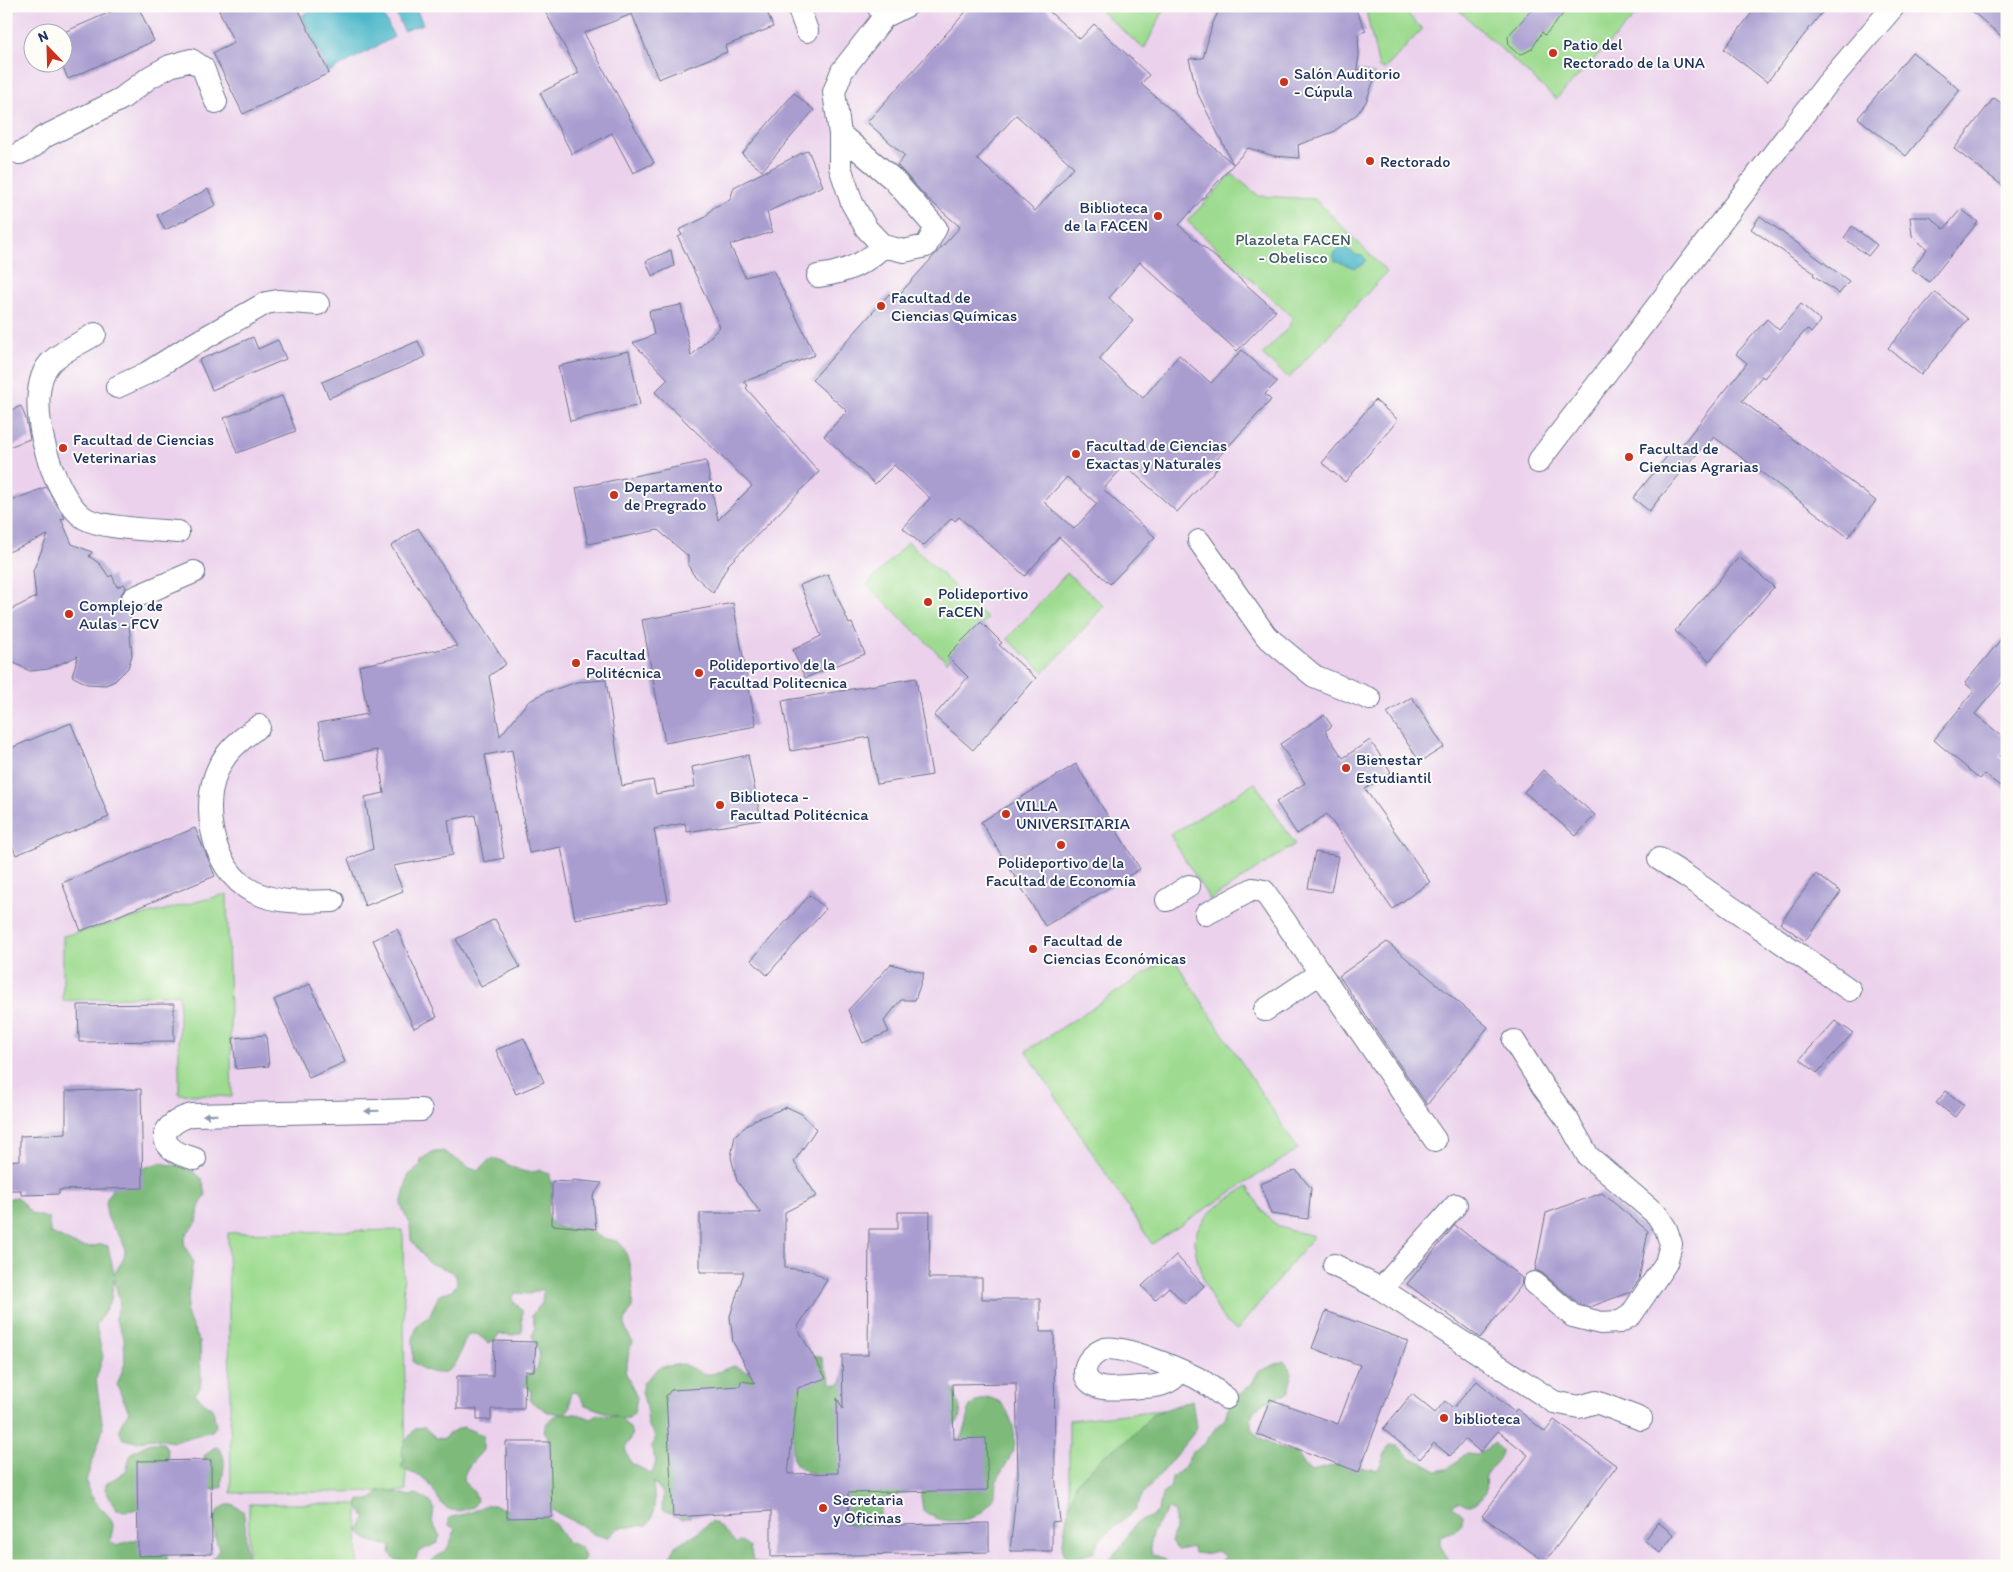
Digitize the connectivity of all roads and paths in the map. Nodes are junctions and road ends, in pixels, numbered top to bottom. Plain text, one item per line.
1 (798, 6) edge
2 (906, 6) edge
3 (1894, 6) edge
4 (881, 12) edge
5 (807, 31) dead end
6 (216, 102) dead end
7 (840, 134) junction
8 (20, 153) dead end
9 (883, 246) junction
10 (818, 276) dead end
11 (318, 304) dead end
12 (95, 334) dead end
13 (117, 387) dead end
14 (1538, 462) dead end
15 (178, 532) dead end
16 (1199, 541) dead end
17 (194, 572) dead end
18 (133, 598) dead end
19 (1370, 699) dead end
20 (259, 726) dead end
21 (1658, 859) dead end
22 (1189, 886) dead end
23 (1167, 900) dead end
24 (333, 901) dead end
25 (1206, 914) dead end
26 (1320, 973) junction
27 (1850, 990) dead end
28 (1265, 1010) dead end
29 (1514, 1041) dead end
30 (421, 1110) dead end
31 (1435, 1140) dead end
32 (195, 1159) dead end
33 (1456, 1205) dead end
34 (1334, 1265) dead end
35 (1534, 1283) dead end
36 (1381, 1289) junction
37 (1180, 1371) dead end
38 (1226, 1398) dead end
39 (1641, 1419) dead end

1 - 5 lane
2 - 4 lane
3 - 14 lane
4 - 7 lane
6 - 8 lane
7 - 9 lane
7 - 9 lane
9 - 10 lane
11 - 13 lane
12 - 15 lane
16 - 19 lane
17 - 18 lane
20 - 24 lane
21 - 27 lane
22 - 23 lane
25 - 26 lane
26 - 28 lane
26 - 31 lane
29 - 35 lane
30 -> 32 lane
33 - 36 lane
34 - 36 lane
36 - 39 lane
37 - 38 lane

